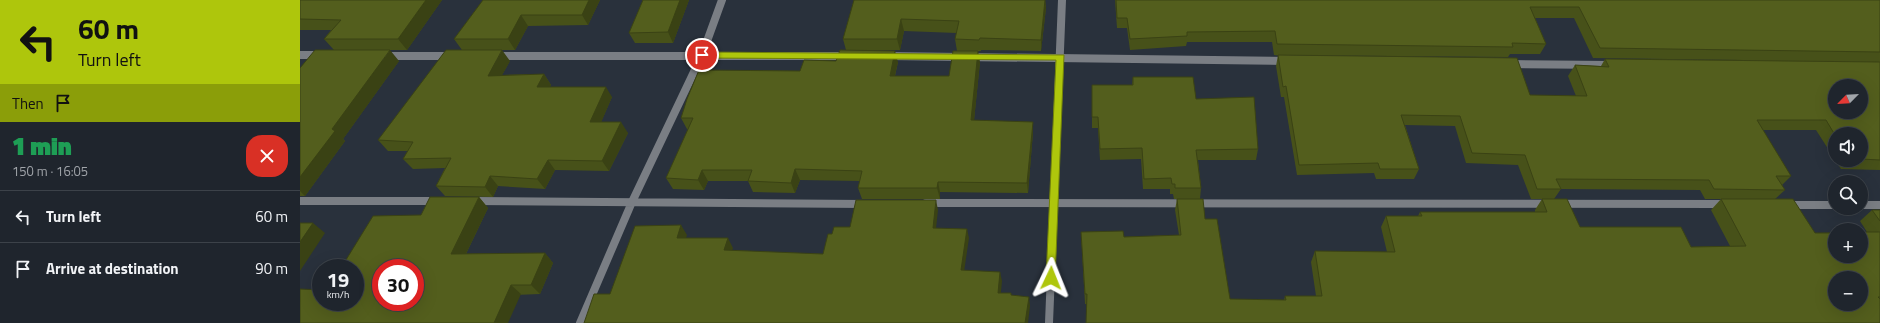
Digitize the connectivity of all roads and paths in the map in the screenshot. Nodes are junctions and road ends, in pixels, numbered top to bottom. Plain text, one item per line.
1 (722, 0) edge
2 (1062, 0) edge
3 (300, 55) edge
4 (331, 55) edge
5 (702, 55) junction
6 (378, 56) edge
7 (456, 56) edge
8 (488, 56) edge
9 (853, 56) edge
10 (876, 56) edge
11 (1061, 57) junction
12 (1294, 61) edge
13 (1501, 64) edge
14 (1620, 65) edge
15 (300, 201) edge
16 (450, 201) edge
17 (466, 201) edge
18 (632, 202) junction
19 (919, 203) edge
20 (1054, 203) junction
21 (872, 204) edge
22 (1734, 204) edge
23 (1781, 204) edge
24 (1828, 205) edge
25 (1868, 205) edge
26 (1880, 205) edge
27 (580, 323) edge
28 (1049, 323) edge

1 - 5 street
2 - 11 street
3 - 4 street
5 - 8 street
5 - 9 street
5 - 18 street
6 - 7 street
10 - 11 street
11 - 12 street
11 - 20 street
13 - 14 street
15 - 16 street
17 - 18 street
18 - 21 street
18 - 27 street
19 - 20 street
20 - 22 street
20 - 28 street
23 - 24 street
25 - 26 street

